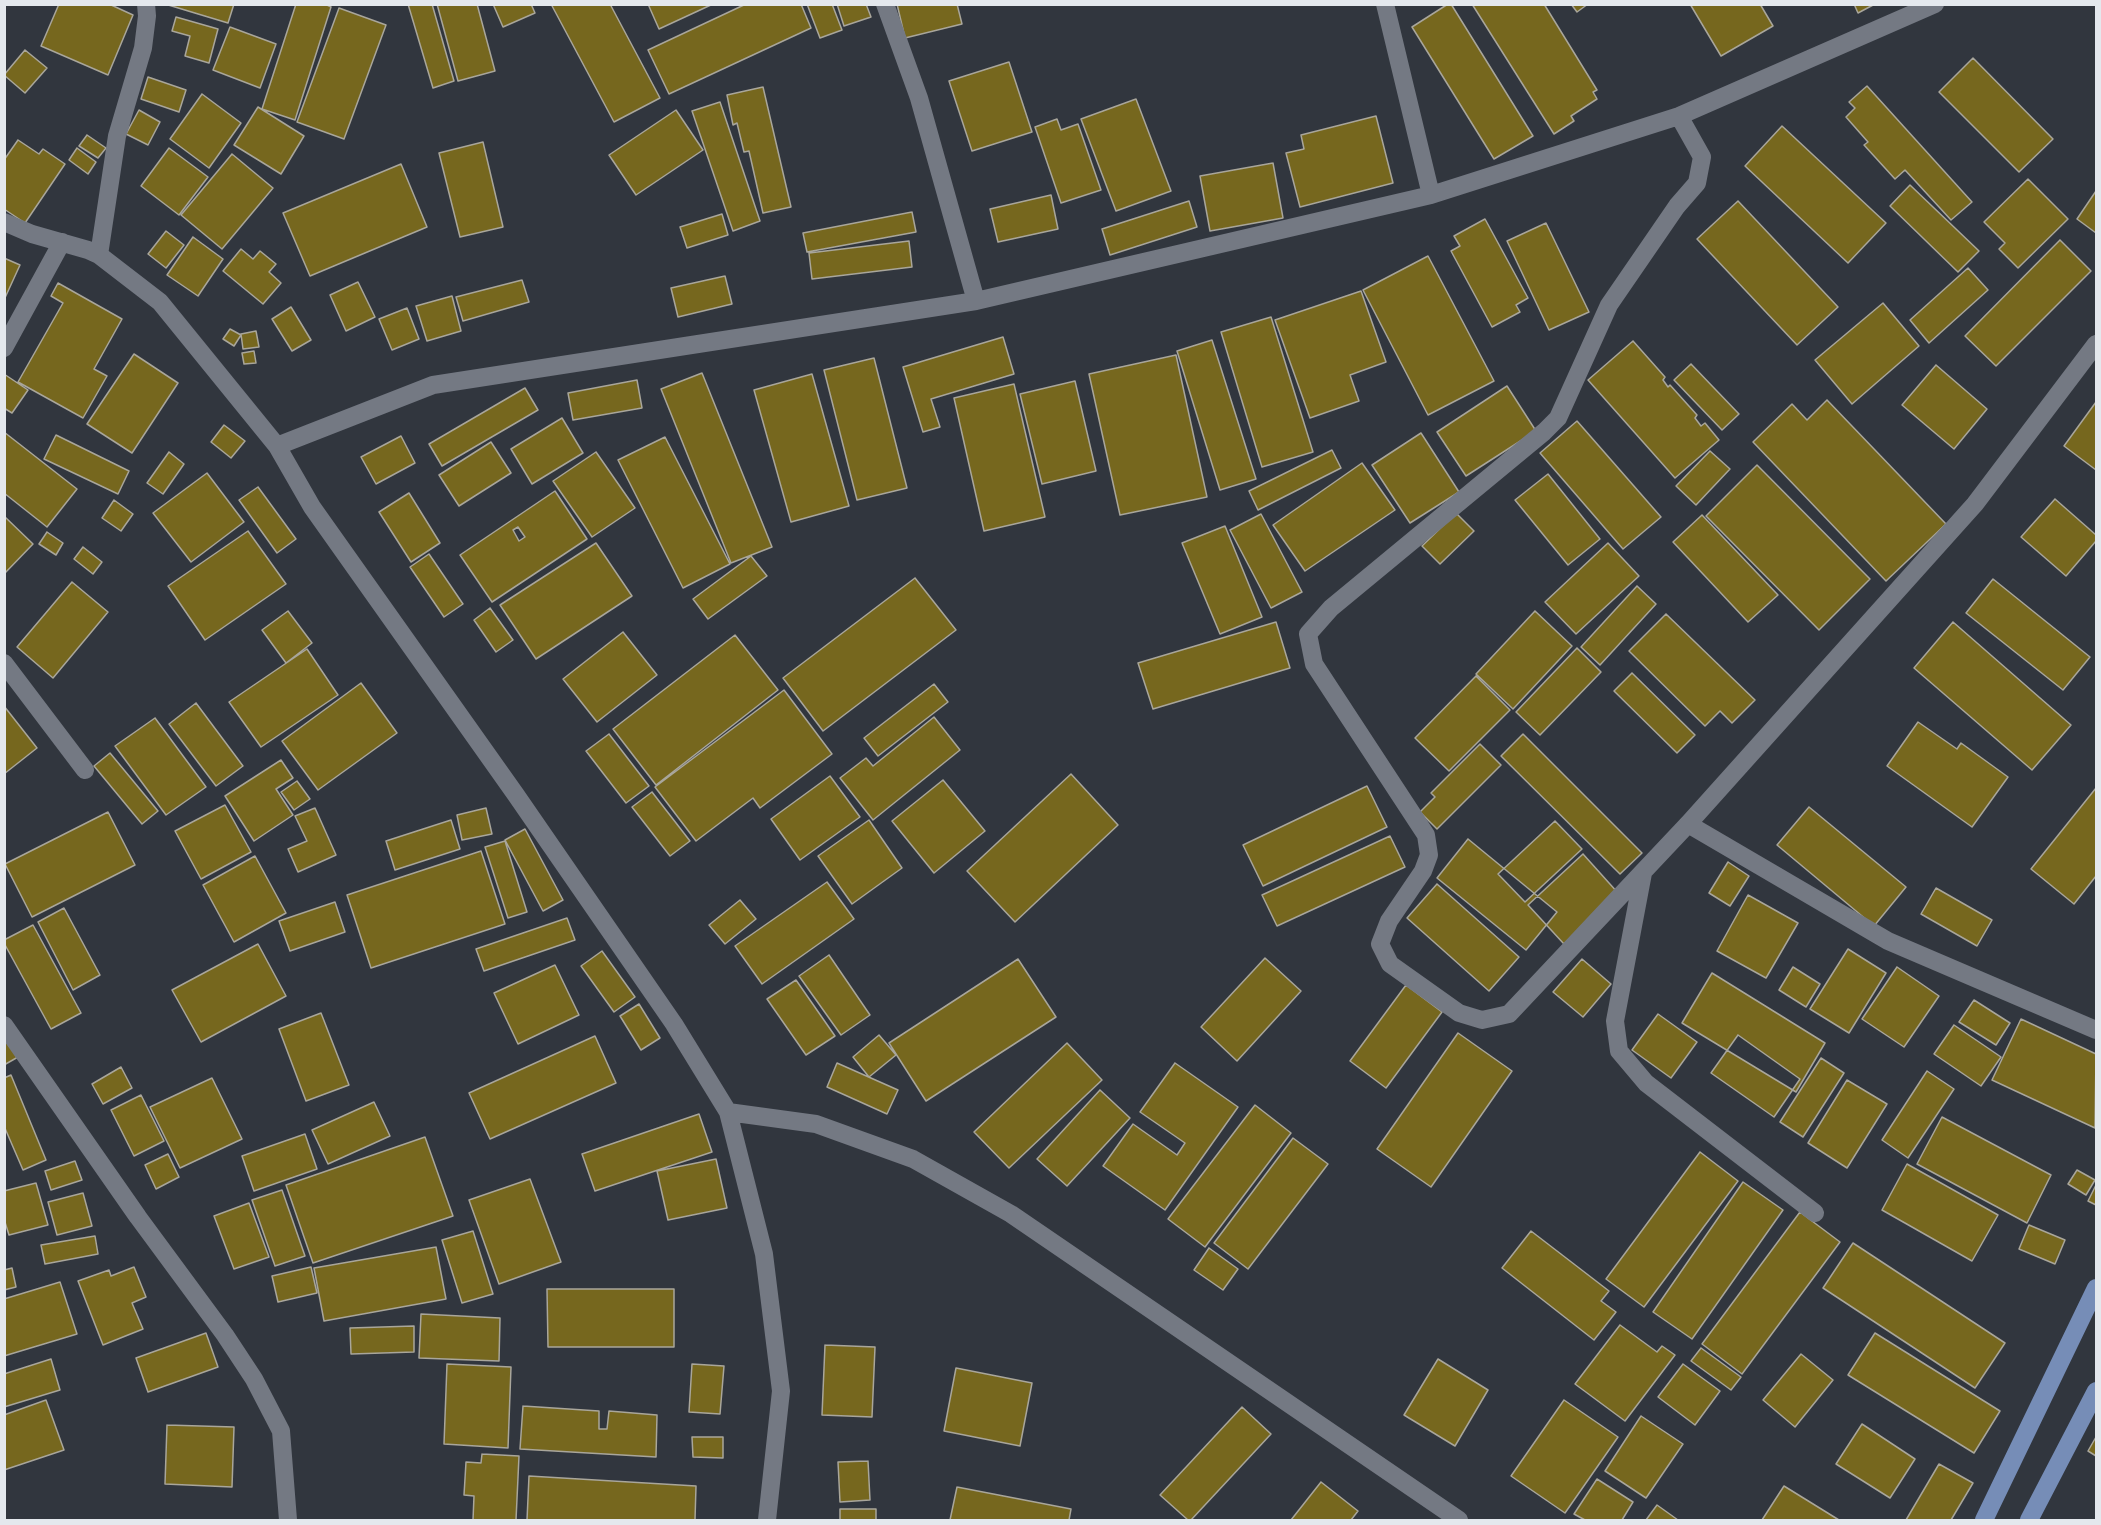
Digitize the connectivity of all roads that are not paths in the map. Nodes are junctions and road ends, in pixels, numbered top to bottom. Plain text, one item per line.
1 (146, 4) edge
2 (885, 4) edge
3 (1385, 4) edge
4 (1935, 4) edge
5 (1679, 116) junction
6 (1431, 195) junction
7 (4, 222) edge
8 (62, 242) junction
9 (99, 255) junction
10 (976, 301) junction
11 (2097, 344) edge
12 (4, 348) edge
13 (277, 446) junction
14 (4, 663) edge
15 (85, 770) dead end
16 (1688, 824) junction
17 (1643, 872) junction
18 (4, 1025) edge
19 (2097, 1030) edge
20 (728, 1112) junction
21 (1815, 1213) dead end
22 (2097, 1288) edge
23 (2097, 1391) edge
24 (288, 1521) edge
25 (767, 1521) edge
26 (1459, 1521) edge
27 (1984, 1521) edge
28 (2029, 1521) edge

1 - 9 street
2 - 10 street
3 - 6 street
4 - 5 street
5 - 6 street
5 - 17 street
6 - 10 street
7 - 8 street
8 - 9 street
8 - 12 street
9 - 13 street
10 - 13 street
11 - 16 street
13 - 20 street
14 - 15 street
16 - 17 street
16 - 19 street
17 - 21 street
18 - 24 street
20 - 25 street
20 - 26 street
22 - 27 main road
23 - 28 main road

